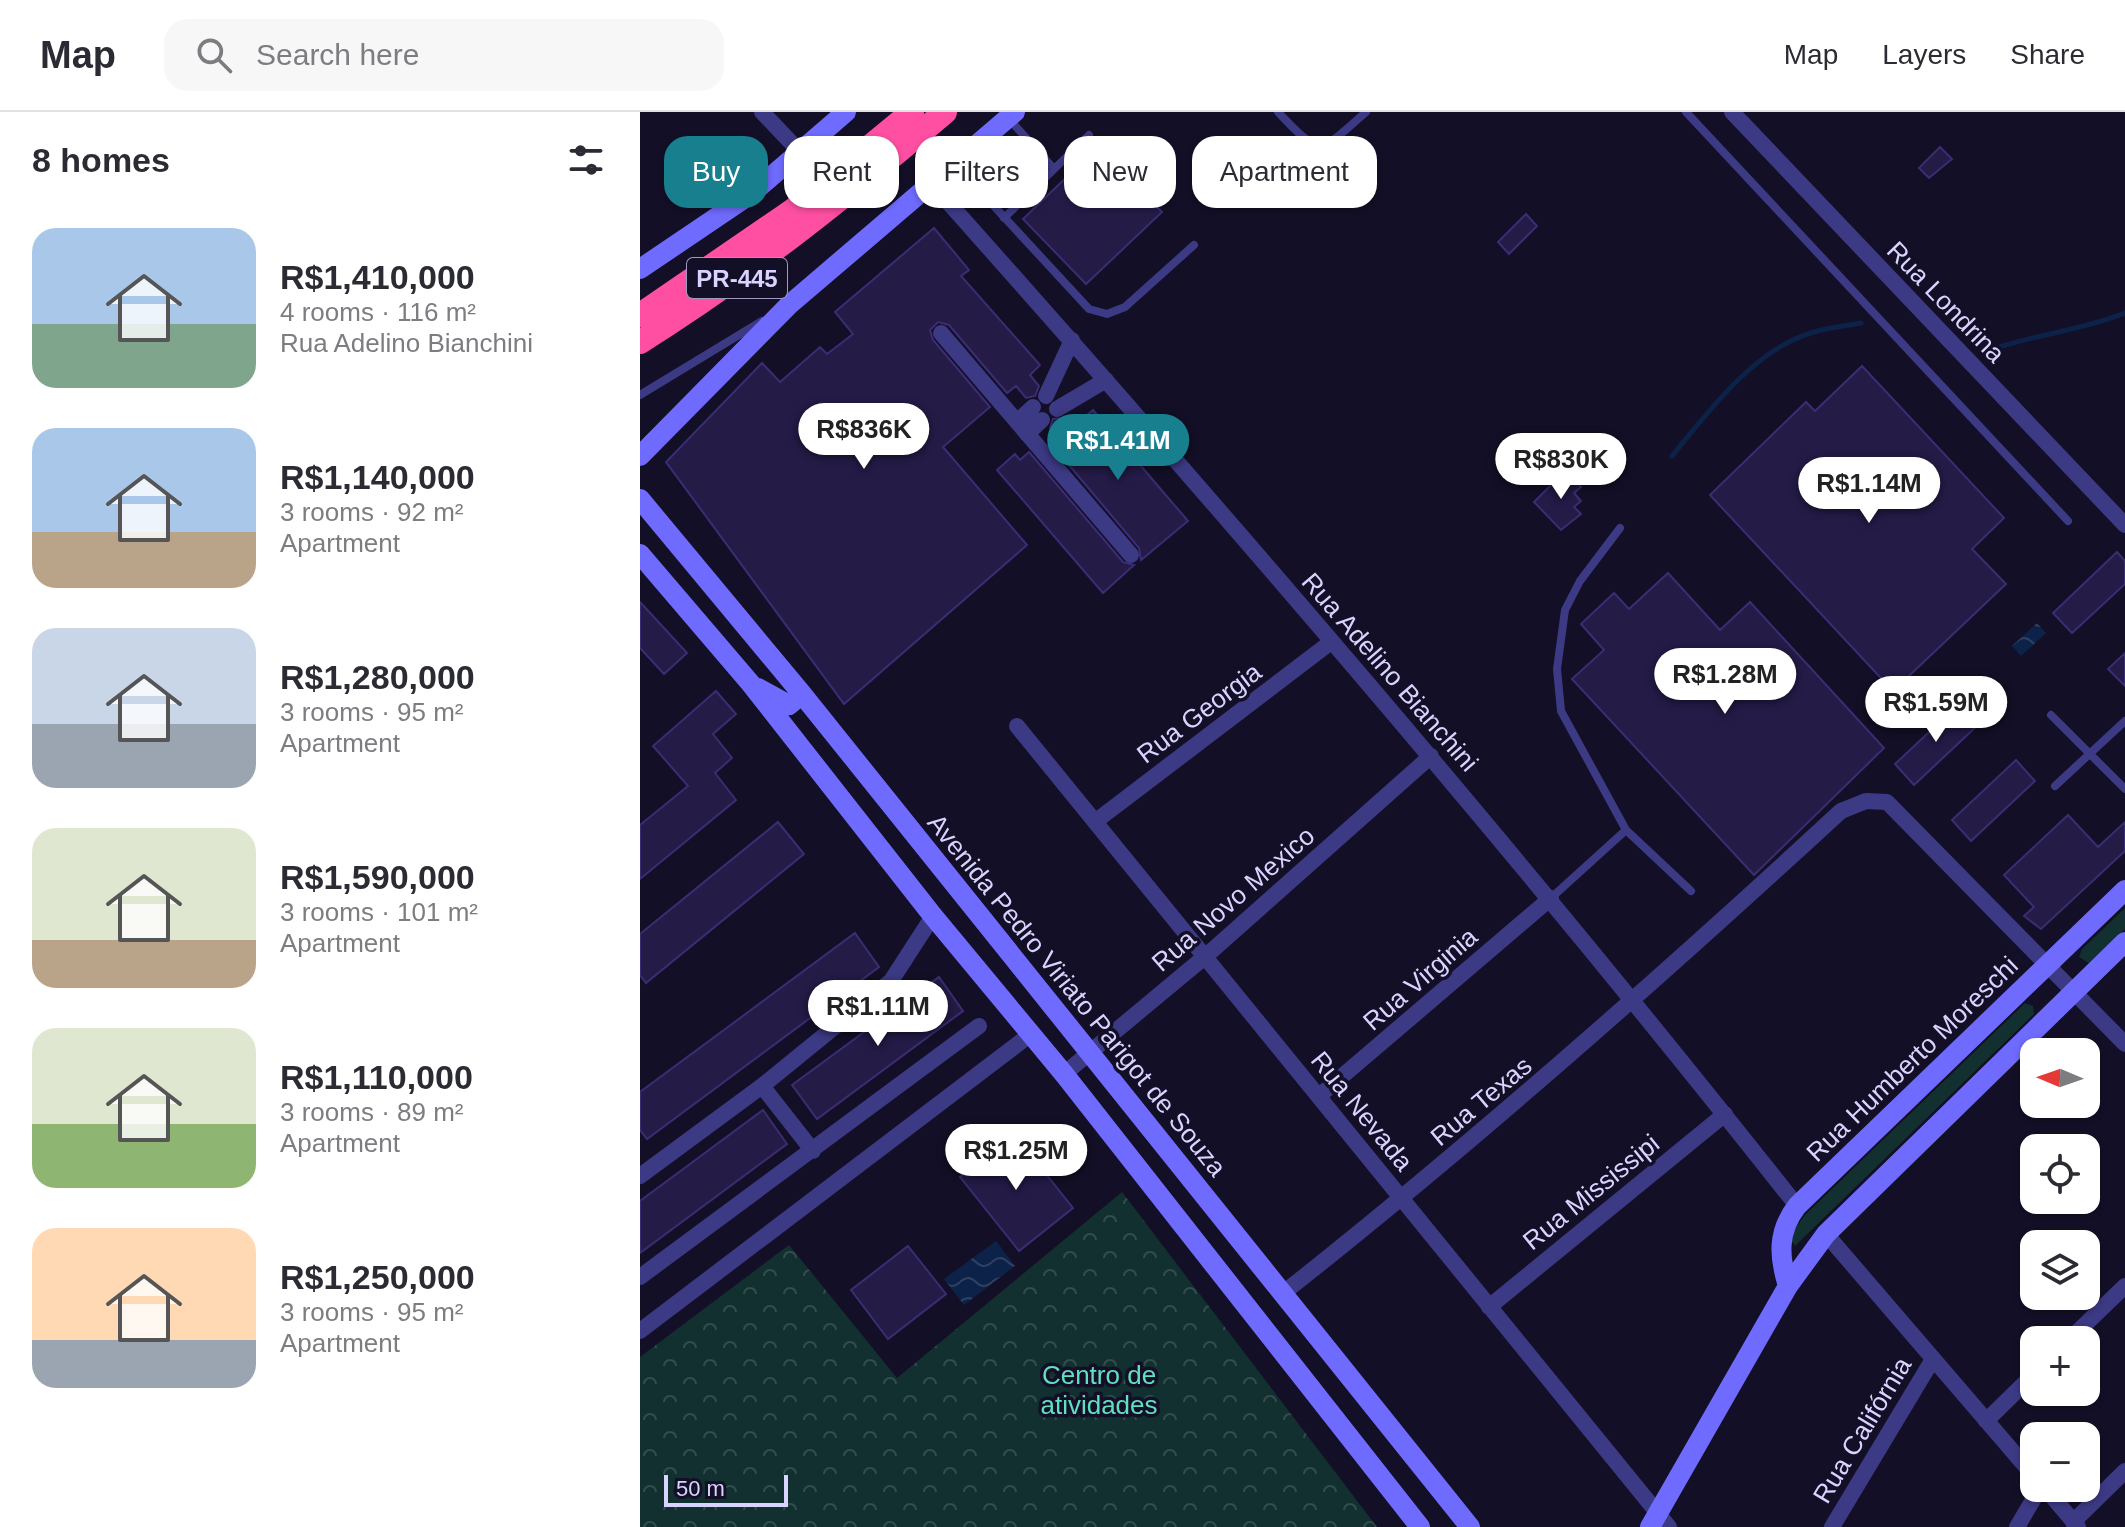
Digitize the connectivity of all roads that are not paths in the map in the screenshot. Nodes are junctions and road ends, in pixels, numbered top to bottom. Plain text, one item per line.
1 (762, 112) edge
2 (846, 112) edge
3 (912, 112) edge
4 (945, 112) edge
5 (1278, 112) edge
6 (1366, 112) edge
7 (1686, 112) edge
8 (1732, 112) edge
9 (1012, 115) edge
10 (1089, 135) dead end
11 (785, 136) edge
12 (818, 136) edge
13 (987, 136) edge
14 (784, 166) edge
15 (1054, 169) junction
16 (915, 197) edge
17 (953, 208) edge
18 (995, 208) edge
19 (1004, 218) junction
20 (1194, 245) dead end
21 (640, 269) edge
22 (789, 305) junction
23 (640, 315) edge
24 (941, 333) dead end
25 (1072, 340) junction
26 (640, 342) edge
27 (1106, 380) junction
28 (640, 395) edge
29 (1038, 413) dead end
30 (1022, 428) junction
31 (640, 456) edge
32 (640, 499) edge
33 (2068, 521) dead end
34 (2125, 525) edge
35 (1620, 528) dead end
36 (640, 554) edge
37 (1131, 555) dead end
38 (1331, 642) junction
39 (751, 684) junction
40 (802, 694) junction
41 (2051, 715) dead end
42 (2125, 721) edge
43 (1017, 726) dead end
44 (2090, 754) junction
45 (1431, 756) junction
46 (2055, 786) dead end
47 (2125, 789) edge
48 (1096, 821) junction
49 (1626, 830) junction
50 (2125, 890) edge
51 (1691, 891) dead end
52 (1551, 898) junction
53 (933, 916) junction
54 (2125, 942) edge
55 (1207, 955) junction
56 (2048, 963) junction
57 (2075, 991) junction
58 (1634, 1002) junction
59 (979, 1026) dead end
60 (1031, 1034) junction
61 (2125, 1044) edge
62 (1091, 1051) junction
63 (1064, 1074) junction
64 (762, 1086) junction
65 (1319, 1096) junction
66 (1725, 1114) junction
67 (813, 1151) junction
68 (640, 1176) edge
69 (1402, 1199) junction
70 (1797, 1206) junction
71 (1826, 1234) junction
72 (640, 1277) edge
73 (1788, 1286) junction
74 (2125, 1286) edge
75 (1282, 1294) junction
76 (1489, 1307) junction
77 (2084, 1326) edge
78 (640, 1331) edge
79 (1933, 1359) junction
80 (2020, 1388) edge
81 (1986, 1421) junction
82 (2020, 1460) edge
83 (2125, 1471) edge
84 (2033, 1502) edge
85 (2055, 1502) edge
86 (1659, 1523) edge
87 (2076, 1524) edge
88 (1420, 1527) edge
89 (1470, 1527) edge
90 (1832, 1527) edge
91 (2017, 1527) edge

1 - 11 street
2 - 12 street
3 - 23 highway, PR-445
4 - 26 highway, PR-445
5 - 6 lane
7 - 33 lane
8 - 34 street, Rua Londrina
9 - 13 street
9 - 15 lane
10 - 15 lane
14 - 21 street
15 - 19 lane
16 - 22 street
17 - 25 street, Rua Adelino Bianchini
18 - 19 lane
19 - 20 lane
22 - 28 lane
22 - 31 street
24 - 30 street
25 - 27 street, Rua Adelino Bianchini
25 - 27 street
27 - 38 street, Rua Adelino Bianchini
29 - 30 street
30 - 37 street
32 - 40 street, Avenida Pedro Viriato Parigot de Souza
35 - 49 lane
36 - 39 street
38 - 45 street, Rua Adelino Bianchini
38 - 48 street, Rua Georgia
39 - 40 street
39 - 53 street
40 - 62 street, Avenida Pedro Viriato Parigot de Souza
41 - 44 lane
42 - 44 lane
43 - 48 street, Rua Nevada
44 - 46 lane
44 - 47 lane
45 - 52 street, Rua Adelino Bianchini
45 - 55 street, Rua Novo Mexico
48 - 55 street, Rua Nevada
49 - 51 lane
49 - 52 lane
50 - 56 street, Rua Humberto Moreschi
52 - 58 street, Rua Adelino Bianchini
52 - 65 street, Rua Virginia
53 - 60 street
53 - 64 street
54 - 57 street
55 - 62 street, Rua Novo Mexico
55 - 65 street, Rua Nevada
56 - 57 street, Rua Texas
56 - 58 street, Rua Texas
56 - 70 street, Rua Humberto Moreschi
57 - 61 street, Rua Texas
57 - 71 street
58 - 66 street, Rua Adelino Bianchini
58 - 69 street, Rua Texas
59 - 67 street
60 - 63 street
60 - 78 street
62 - 63 street, Rua Novo Mexico
62 - 75 street, Avenida Pedro Viriato Parigot de Souza
63 - 88 street
64 - 67 street
64 - 68 street
65 - 69 street, Rua Nevada
66 - 70 street, Rua Adelino Bianchini
66 - 76 street, Rua Mississipi
67 - 72 street
69 - 75 street, Rua Texas
69 - 76 street, Rua Nevada
70 - 73 street, Rua Humberto Moreschi
71 - 73 street
71 - 79 street
73 - 86 street
74 - 77 street
75 - 89 street, Avenida Pedro Viriato Parigot de Souza
76 - 86 street, Rua Nevada
79 - 81 street
79 - 90 street, Rua Califórnia
80 - 81 street
81 - 82 street
83 - 87 street
84 - 91 street
85 - 87 street

